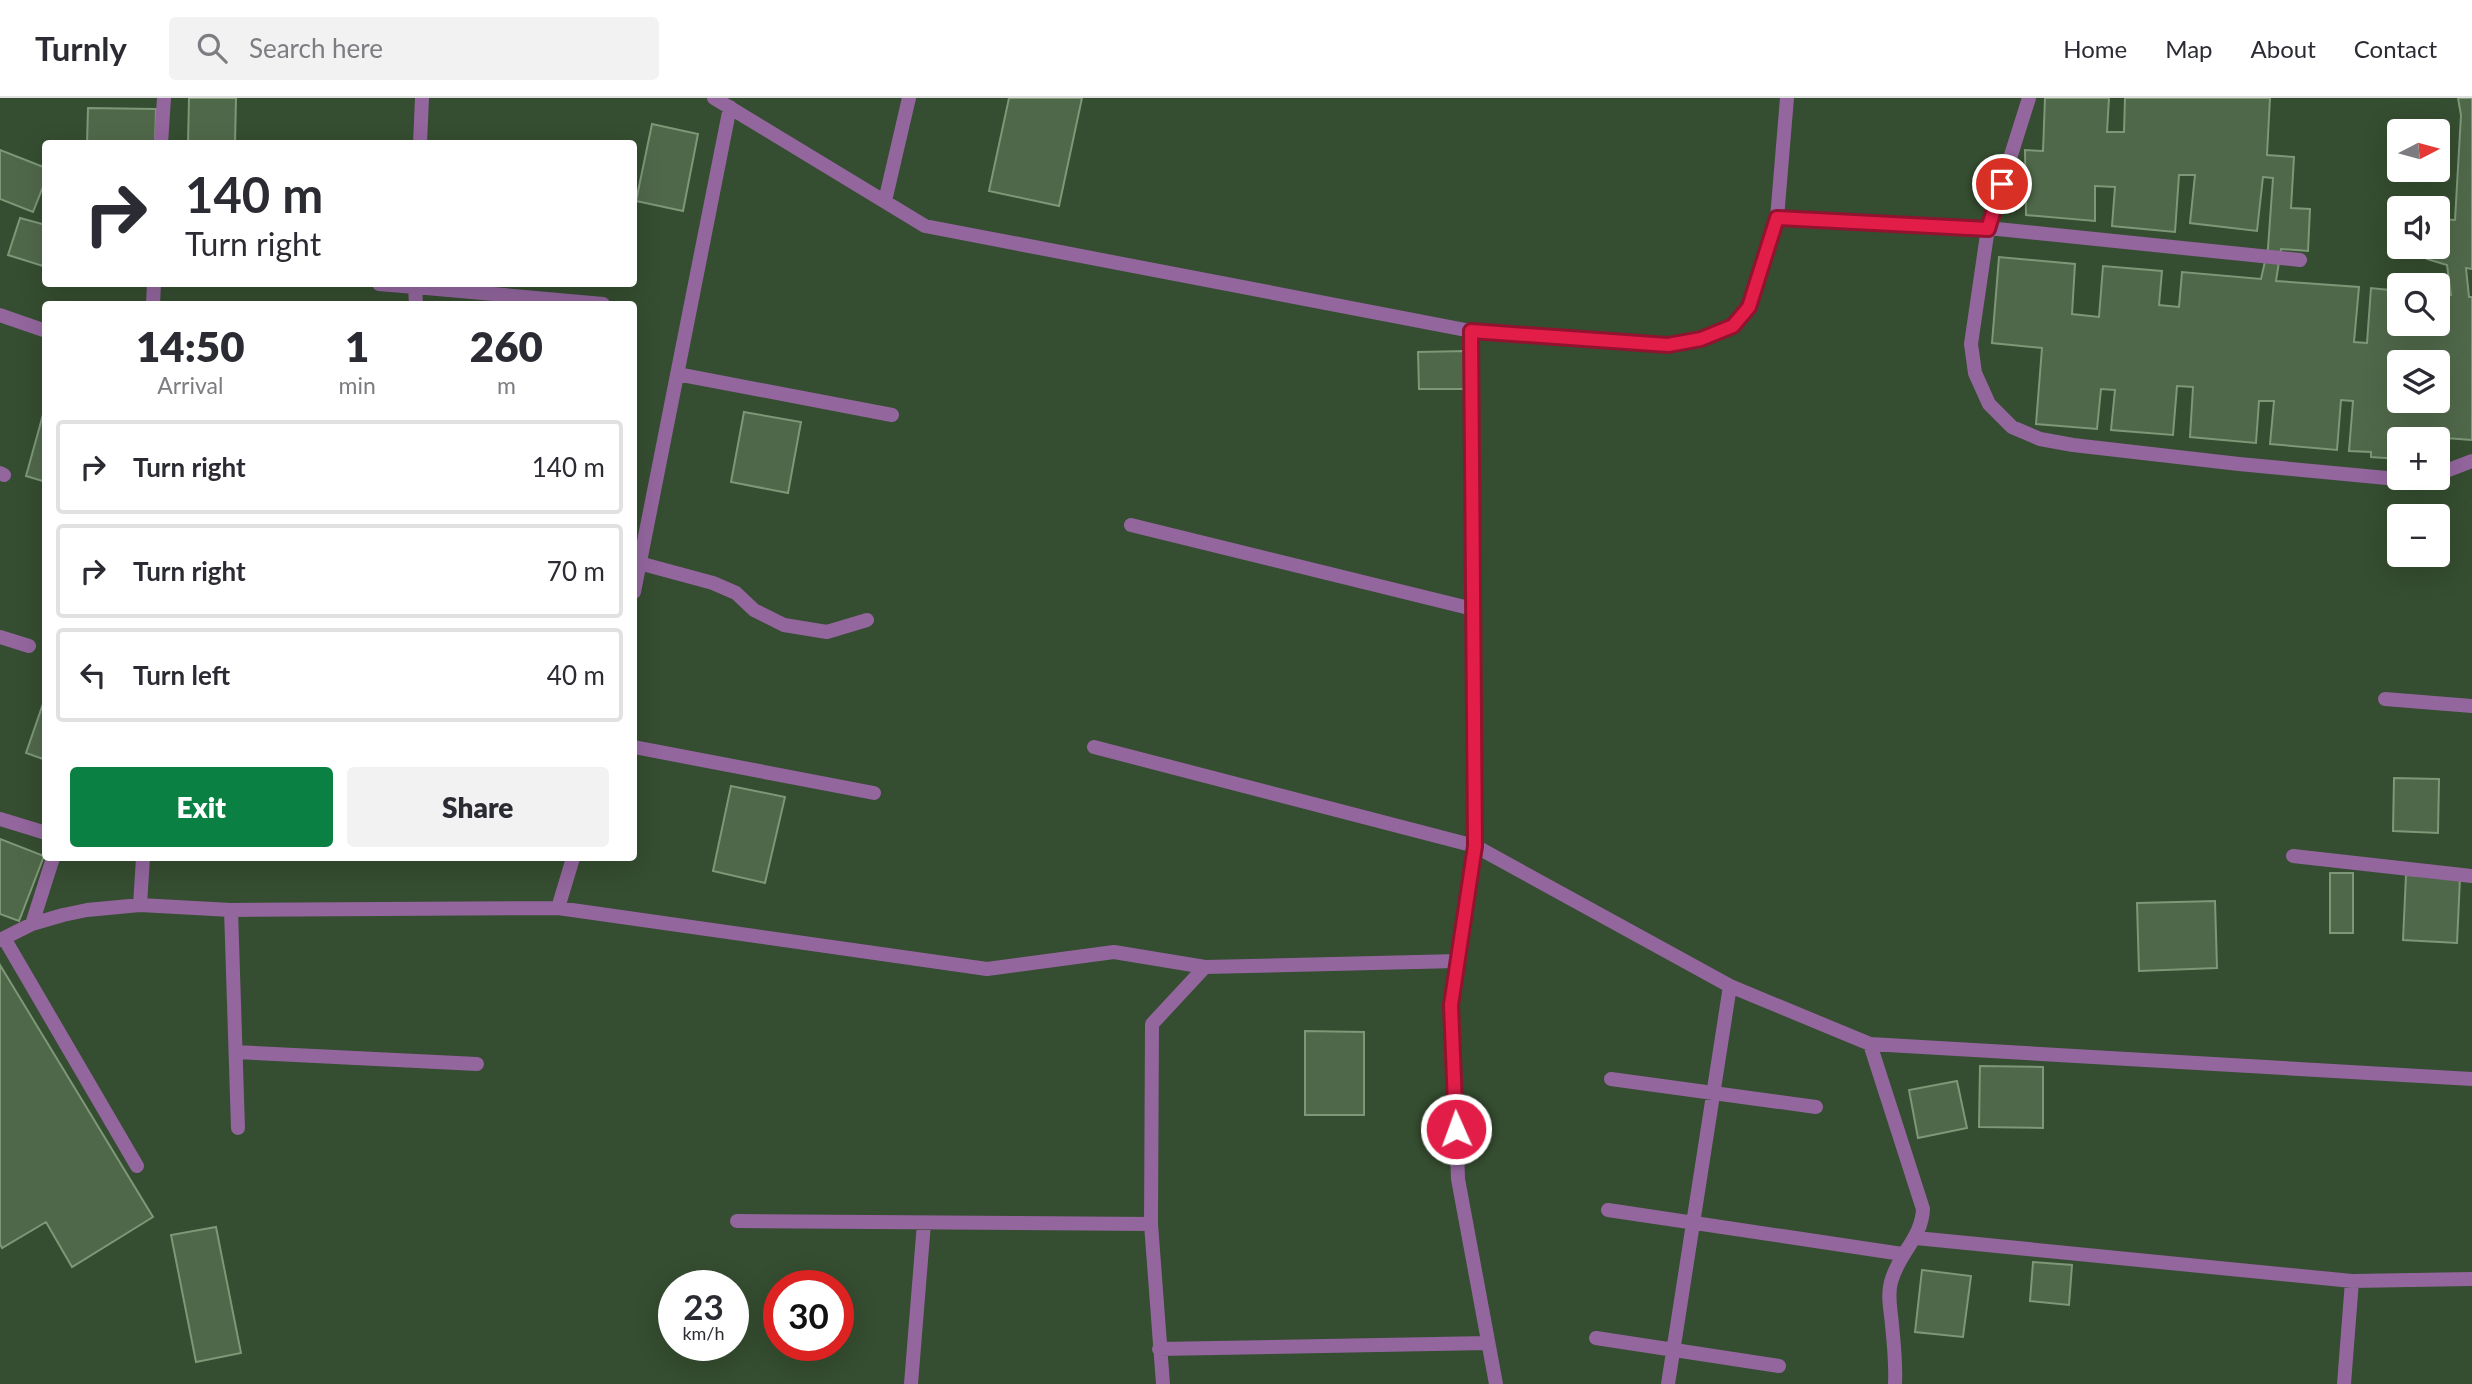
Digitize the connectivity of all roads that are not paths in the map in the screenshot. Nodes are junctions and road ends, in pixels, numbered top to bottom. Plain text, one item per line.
1 (164, 98) edge
2 (422, 98) edge
3 (714, 98) edge
4 (909, 98) edge
5 (1787, 98) edge
6 (2029, 98) edge
7 (730, 107) junction
8 (161, 140) edge
9 (420, 140) edge
10 (885, 201) junction
11 (1777, 218) junction
12 (1988, 229) junction
13 (2300, 260) dead end
14 (436, 287) edge
15 (573, 301) edge
16 (0, 315) edge
17 (42, 330) edge
18 (1471, 331) junction
19 (677, 374) junction
20 (892, 415) dead end
21 (2472, 461) edge
22 (2450, 469) edge
23 (2387, 478) edge
24 (1130, 525) dead end
25 (639, 564) junction
26 (637, 575) edge
27 (1473, 609) junction
28 (867, 620) dead end
29 (0, 638) edge
30 (29, 646) dead end
31 (2385, 699) dead end
32 (2472, 706) edge
33 (1094, 747) dead end
34 (637, 748) edge
35 (874, 793) dead end
36 (0, 819) edge
37 (42, 832) edge
38 (1475, 846) junction
39 (2293, 856) dead end
40 (52, 861) edge
41 (143, 861) edge
42 (572, 861) edge
43 (2472, 876) edge
44 (140, 905) junction
45 (558, 908) junction
46 (231, 910) junction
47 (32, 924) junction
48 (2, 939) edge
49 (1458, 961) junction
50 (1205, 967) junction
51 (1730, 986) junction
52 (1870, 1044) junction
53 (236, 1052) junction
54 (477, 1064) dead end
55 (1611, 1079) dead end
56 (2472, 1079) edge
57 (1713, 1093) junction
58 (1816, 1107) dead end
59 (238, 1128) dead end
60 (137, 1166) dead end
61 (1608, 1210) dead end
62 (737, 1221) dead end
63 (924, 1223) junction
64 (1693, 1223) junction
65 (1152, 1224) junction
66 (1916, 1238) junction
67 (1902, 1254) junction
68 (2472, 1279) edge
69 (2352, 1281) junction
70 (1596, 1338) dead end
71 (1488, 1343) junction
72 (1159, 1349) junction
73 (1673, 1349) junction
74 (1779, 1366) dead end
75 (911, 1384) edge
76 (1163, 1384) edge
77 (1496, 1384) edge
78 (1668, 1384) edge
79 (1895, 1384) edge
80 (2344, 1384) edge

1 - 8 street
2 - 9 street
3 - 7 street
4 - 10 street
5 - 11 street
6 - 12 street
7 - 10 street
7 - 19 street
10 - 18 street
11 - 12 street
11 - 18 street
12 - 13 street
12 - 23 street
14 - 15 street
16 - 17 street
18 - 27 street
19 - 20 street
19 - 25 street
21 - 22 street
24 - 27 street
25 - 26 street
25 - 28 street
27 - 38 street
29 - 30 street
31 - 32 street
33 - 38 street
34 - 35 street
36 - 37 street
38 - 49 street
38 - 51 street
39 - 43 street
40 - 47 street
41 - 44 street
42 - 45 street
44 - 46 street
44 - 47 street
45 - 46 street
45 - 50 street
46 - 53 street
47 - 48 street
48 - 60 street
49 - 50 street
49 - 71 street
50 - 65 street
51 - 52 street
51 - 57 street
52 - 56 street
52 - 66 street
53 - 54 street
53 - 59 street
55 - 57 street
57 - 58 street
57 - 64 street
61 - 64 street
62 - 63 street
63 - 65 street
63 - 75 street
64 - 67 street
64 - 73 street
65 - 72 street
66 - 67 street
66 - 69 street
67 - 79 street
68 - 69 street
69 - 80 street
70 - 73 street
71 - 72 street
71 - 77 street
72 - 76 street
73 - 74 street
73 - 78 street

